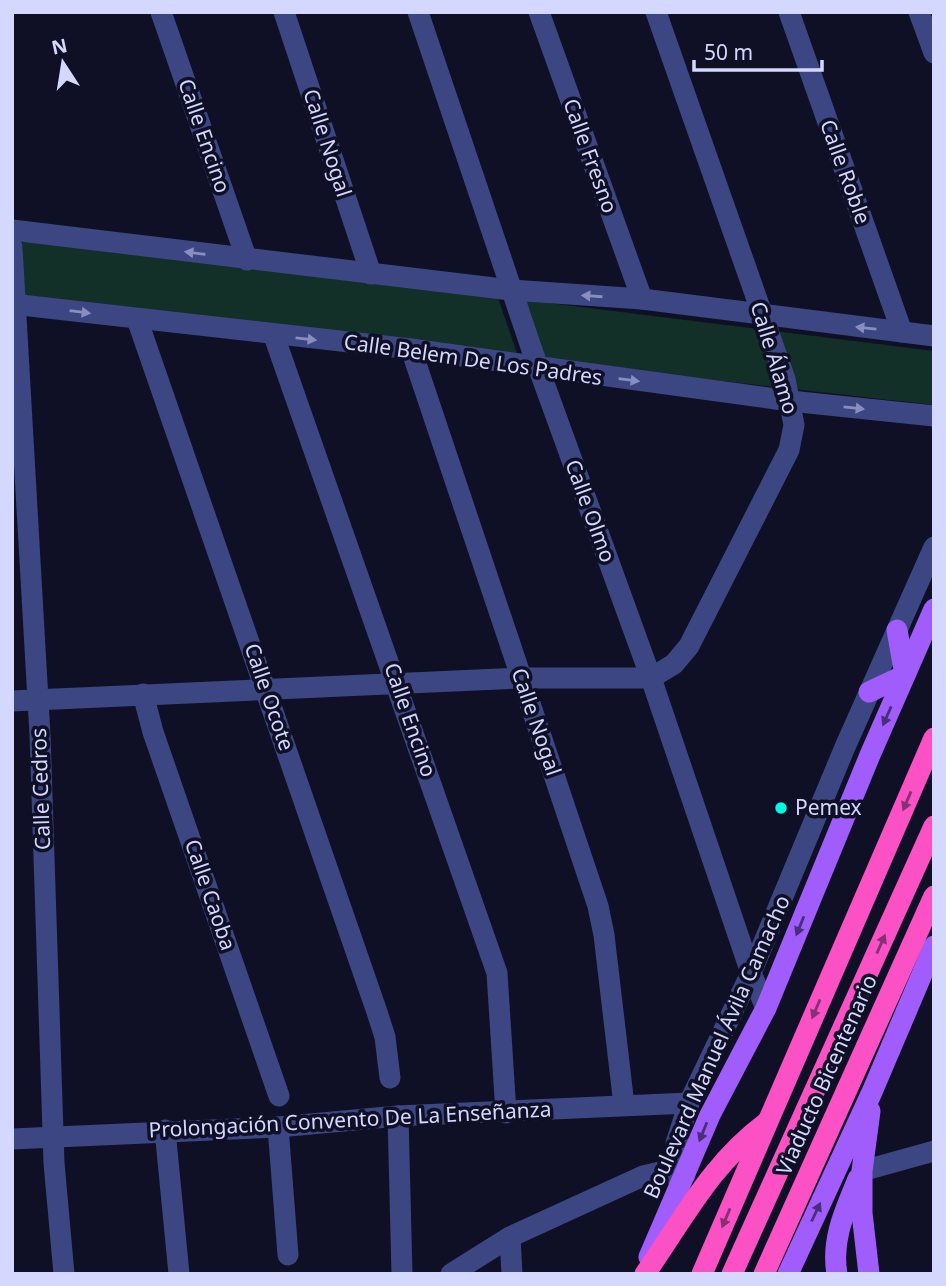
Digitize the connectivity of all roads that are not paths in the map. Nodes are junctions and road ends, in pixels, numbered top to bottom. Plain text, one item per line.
1 (161, 12) edge
2 (284, 12) edge
3 (418, 12) edge
4 (539, 12) edge
5 (656, 12) edge
6 (789, 12) edge
7 (919, 12) edge
8 (934, 53) edge
9 (12, 230) edge
10 (12, 247) edge
11 (247, 260) junction
12 (371, 274) junction
13 (511, 290) junction
14 (642, 299) junction
15 (14, 304) edge
16 (763, 316) junction
17 (137, 319) junction
18 (902, 332) junction
19 (274, 335) junction
20 (934, 336) edge
21 (411, 349) junction
22 (539, 368) junction
23 (790, 401) junction
24 (934, 416) edge
25 (934, 547) edge
26 (934, 609) edge
27 (897, 630) junction
28 (905, 675) junction
29 (521, 678) junction
30 (651, 678) junction
31 (397, 684) junction
32 (266, 688) junction
33 (869, 692) junction
34 (143, 694) junction
35 (38, 700) junction
36 (12, 701) edge
37 (934, 738) edge
38 (934, 826) edge
39 (934, 895) edge
40 (934, 946) edge
41 (751, 973) junction
42 (766, 1008) junction
43 (390, 1078) dead end
44 (872, 1092) junction
45 (279, 1096) dead end
46 (689, 1103) junction
47 (624, 1105) junction
48 (506, 1113) junction
49 (398, 1116) junction
50 (768, 1121) junction
51 (278, 1127) junction
52 (164, 1130) junction
53 (53, 1136) junction
54 (12, 1139) edge
55 (934, 1151) edge
56 (862, 1171) junction
57 (685, 1175) junction
58 (510, 1237) junction
59 (288, 1255) dead end
60 (64, 1274) edge
61 (178, 1274) edge
62 (402, 1274) edge
63 (451, 1274) edge
64 (512, 1274) edge
65 (643, 1274) edge
66 (702, 1274) edge
67 (732, 1274) edge
68 (764, 1274) edge
69 (788, 1274) edge
70 (837, 1274) edge
71 (869, 1274) edge

1 - 11 street, Calle Encino
2 - 12 street, Calle Nogal
3 - 13 street, Calle Olmo
4 - 14 street, Calle Fresno
5 - 16 street, Calle Álamo
6 - 18 street, Calle Roble
7 - 8 street
11 -> 9 street
10 - 15 street, Calle Cedros
11 - 12 street
12 - 13 street
14 -> 13 street
13 - 22 street, Calle Olmo
14 - 16 street
15 -> 17 street, Calle Belem De Los Padres
15 - 35 street, Calle Cedros
18 -> 16 street
16 - 23 street, Calle Álamo
17 - 19 street, Calle Belem De Los Padres
17 - 32 street, Calle Ocote
18 - 20 street
19 -> 21 street, Calle Belem De Los Padres
19 - 31 street, Calle Encino
21 - 22 street, Calle Belem De Los Padres
21 - 29 street, Calle Nogal
22 -> 23 street, Calle Belem De Los Padres
22 - 30 street, Calle Olmo
23 -> 24 street, Calle Belem De Los Padres
23 - 30 street, Calle Álamo
25 - 27 street
26 - 28 main road, Boulevard Manuel Ávila Camacho
27 - 28 main road
27 - 33 street
28 - 33 main road
28 -> 42 main road, Boulevard Manuel Ávila Camacho
29 - 30 street
29 - 31 street
29 - 47 street, Calle Nogal
30 - 41 street, Calle Olmo
31 - 32 street
31 - 48 street, Calle Encino
32 - 34 street
32 - 43 street, Calle Ocote
33 - 41 street
34 - 35 street
34 - 45 street, Calle Caoba
35 - 36 street
35 - 53 street, Calle Cedros
37 -> 50 highway
67 -> 38 highway
39 - 68 highway, Viaducto Bicentenario
40 - 44 main road
41 - 42 street, Calle Olmo
41 - 46 street
42 -> 57 main road, Boulevard Manuel Ávila Camacho
44 - 56 main road
69 -> 44 main road
46 - 47 street, Prolongación Convento De La Enseñanza
46 - 57 street
47 - 48 street, Prolongación Convento De La Enseñanza
48 - 49 street, Prolongación Convento De La Enseñanza
49 - 51 street, Prolongación Convento De La Enseñanza
49 - 62 street
50 - 65 highway
50 -> 66 highway
51 - 52 street, Prolongación Convento De La Enseñanza
51 - 59 street
52 - 53 street, Prolongación Convento De La Enseñanza
52 - 61 street
53 - 54 street, Prolongación Convento De La Enseñanza
53 - 60 street, Calle Cedros
55 - 56 street
56 - 70 main road
56 - 71 main road
57 - 58 street
57 - 65 main road, Boulevard Manuel Ávila Camacho
58 - 63 street
58 - 64 street

